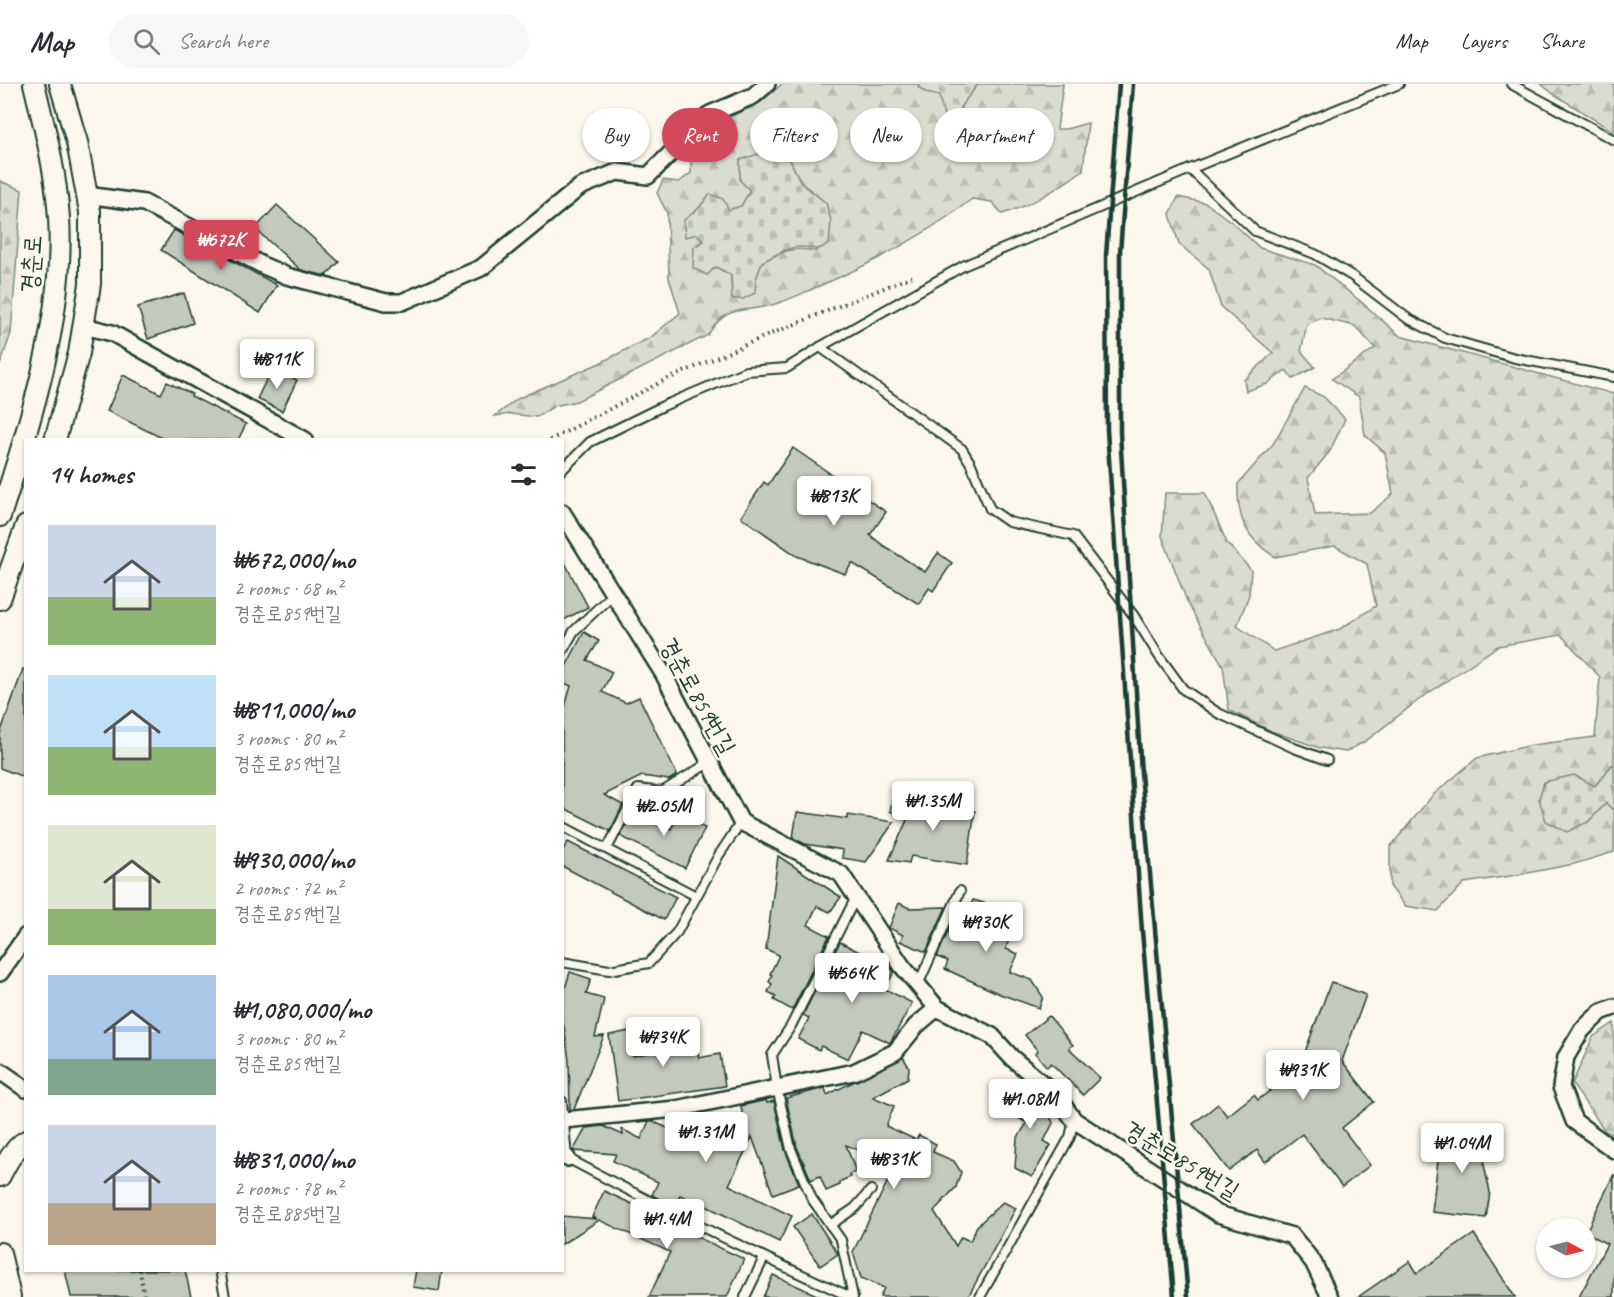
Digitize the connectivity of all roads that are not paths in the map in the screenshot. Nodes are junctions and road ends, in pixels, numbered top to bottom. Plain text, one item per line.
1 (34, 84) edge
2 (60, 84) edge
3 (767, 84) edge
4 (1399, 84) edge
5 (1511, 84) edge
6 (1614, 140) edge
7 (1190, 169) junction
8 (87, 195) junction
9 (84, 327) junction
10 (820, 347) junction
11 (1614, 376) edge
12 (287, 435) edge
13 (26, 438) edge
14 (56, 438) edge
15 (24, 444) edge
16 (564, 468) edge
17 (564, 515) edge
18 (0, 516) edge
19 (24, 532) edge
20 (614, 594) junction
21 (0, 599) edge
22 (564, 648) edge
23 (1327, 760) dead end
24 (710, 762) junction
25 (741, 822) junction
26 (564, 827) edge
27 (606, 849) junction
28 (960, 891) dead end
29 (696, 897) junction
30 (856, 897) junction
31 (24, 939) edge
32 (564, 962) edge
33 (0, 973) edge
34 (918, 985) junction
35 (1614, 1007) edge
36 (937, 1008) junction
37 (0, 1071) edge
38 (24, 1088) edge
39 (777, 1088) junction
40 (564, 1120) joint
41 (1074, 1120) junction
42 (24, 1142) edge
43 (1614, 1150) edge
44 (565, 1157) edge
45 (0, 1176) edge
46 (871, 1190) dead end
47 (830, 1225) junction
48 (0, 1253) edge
49 (764, 1258) junction
50 (220, 1272) edge
51 (10, 1297) edge
52 (225, 1297) edge
53 (745, 1297) edge
54 (852, 1297) edge
55 (980, 1297) edge
56 (1330, 1297) edge

1 - 13 street, 경춘로
2 - 8 street
3 - 8 street
4 - 7 lane
5 - 6 lane
7 - 10 lane
7 - 11 lane
8 - 9 street
9 - 12 street
9 - 14 street
10 - 16 lane
10 - 23 lane
15 - 18 street, 경춘로
17 - 20 street, 경춘로859번길
19 - 21 street
20 - 22 lane
20 - 24 street, 경춘로859번길
24 - 25 street, 경춘로859번길
24 - 27 lane
25 - 29 lane
25 - 30 street, 경춘로859번길
26 - 27 lane
27 - 29 lane
28 - 34 lane
29 - 32 lane
30 - 34 street, 경춘로859번길
30 - 39 lane
31 - 33 street
34 - 36 street, 경춘로859번길
35 - 43 street
36 - 39 street
36 - 41 street, 경춘로859번길
37 - 38 street
39 - 40 street
39 - 47 lane
40 - 44 lane
41 - 55 lane
41 - 56 street, 경춘로859번길
42 - 45 street
44 - 49 lane
46 - 47 lane
47 - 54 lane
48 - 51 street
49 - 53 lane
49 - 54 lane
50 - 52 lane

